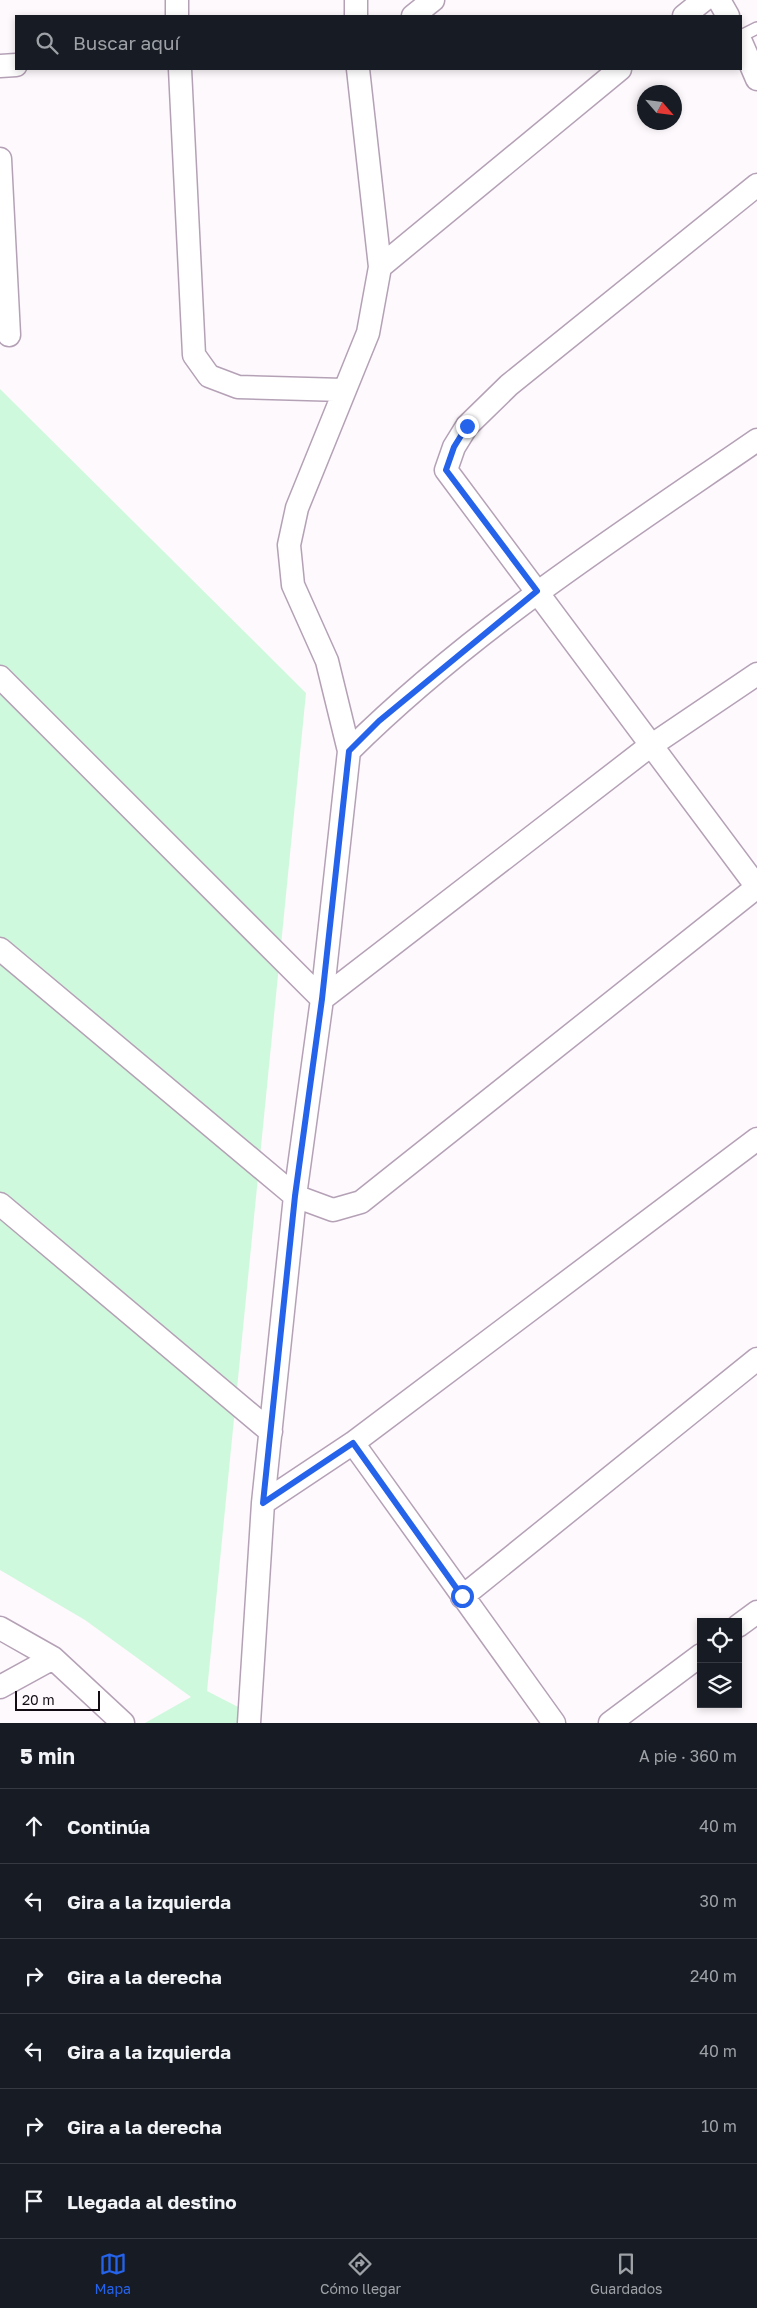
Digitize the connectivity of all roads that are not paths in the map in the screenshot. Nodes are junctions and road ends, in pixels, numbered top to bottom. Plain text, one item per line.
1 (177, 0) edge
2 (356, 0) edge
3 (434, 0) edge
4 (704, 0) edge
5 (719, 0) edge
6 (177, 15) edge
7 (356, 15) edge
8 (414, 15) edge
9 (685, 15) edge
10 (727, 15) edge
11 (757, 28) edge
12 (742, 36) edge
13 (742, 44) edge
14 (15, 65) edge
15 (0, 66) edge
16 (180, 70) edge
17 (358, 70) edge
18 (619, 70) edge
19 (757, 80) edge
20 (0, 159) edge
21 (757, 185) edge
22 (380, 267) junction
23 (9, 335) dead end
24 (343, 390) junction
25 (757, 440) edge
26 (537, 591) junction
27 (757, 674) edge
28 (0, 677) edge
29 (651, 745) junction
30 (349, 751) junction
31 (757, 887) edge
32 (0, 949) edge
33 (322, 999) junction
34 (757, 1139) edge
35 (295, 1196) junction
36 (0, 1204) edge
37 (757, 1359) edge
38 (271, 1432) junction
39 (353, 1443) junction
40 (263, 1503) junction
41 (462, 1596) junction
42 (757, 1612) edge
43 (742, 1623) edge
44 (0, 1628) edge
45 (52, 1658) junction
46 (697, 1658) edge
47 (0, 1687) edge
48 (122, 1723) edge
49 (249, 1723) edge
50 (554, 1723) edge
51 (610, 1723) edge

1 - 6 street
2 - 7 street
3 - 8 street
4 - 9 street
5 - 10 street
11 - 12 lane
13 - 19 street
14 - 15 street
16 - 24 street
17 - 22 street
18 - 22 street
20 - 23 street
21 - 26 street
22 - 24 street
24 - 30 street
25 - 26 street
26 - 29 street
26 - 30 street
27 - 29 street
28 - 33 street
29 - 31 street
29 - 33 street
30 - 33 street
31 - 35 street
32 - 35 street
33 - 35 street
34 - 39 street
35 - 38 street
36 - 38 street
37 - 41 street
38 - 40 street
39 - 40 street
39 - 41 street
40 - 49 street
41 - 50 street
42 - 43 street
44 - 45 street
45 - 47 street
45 - 48 street
46 - 51 street

